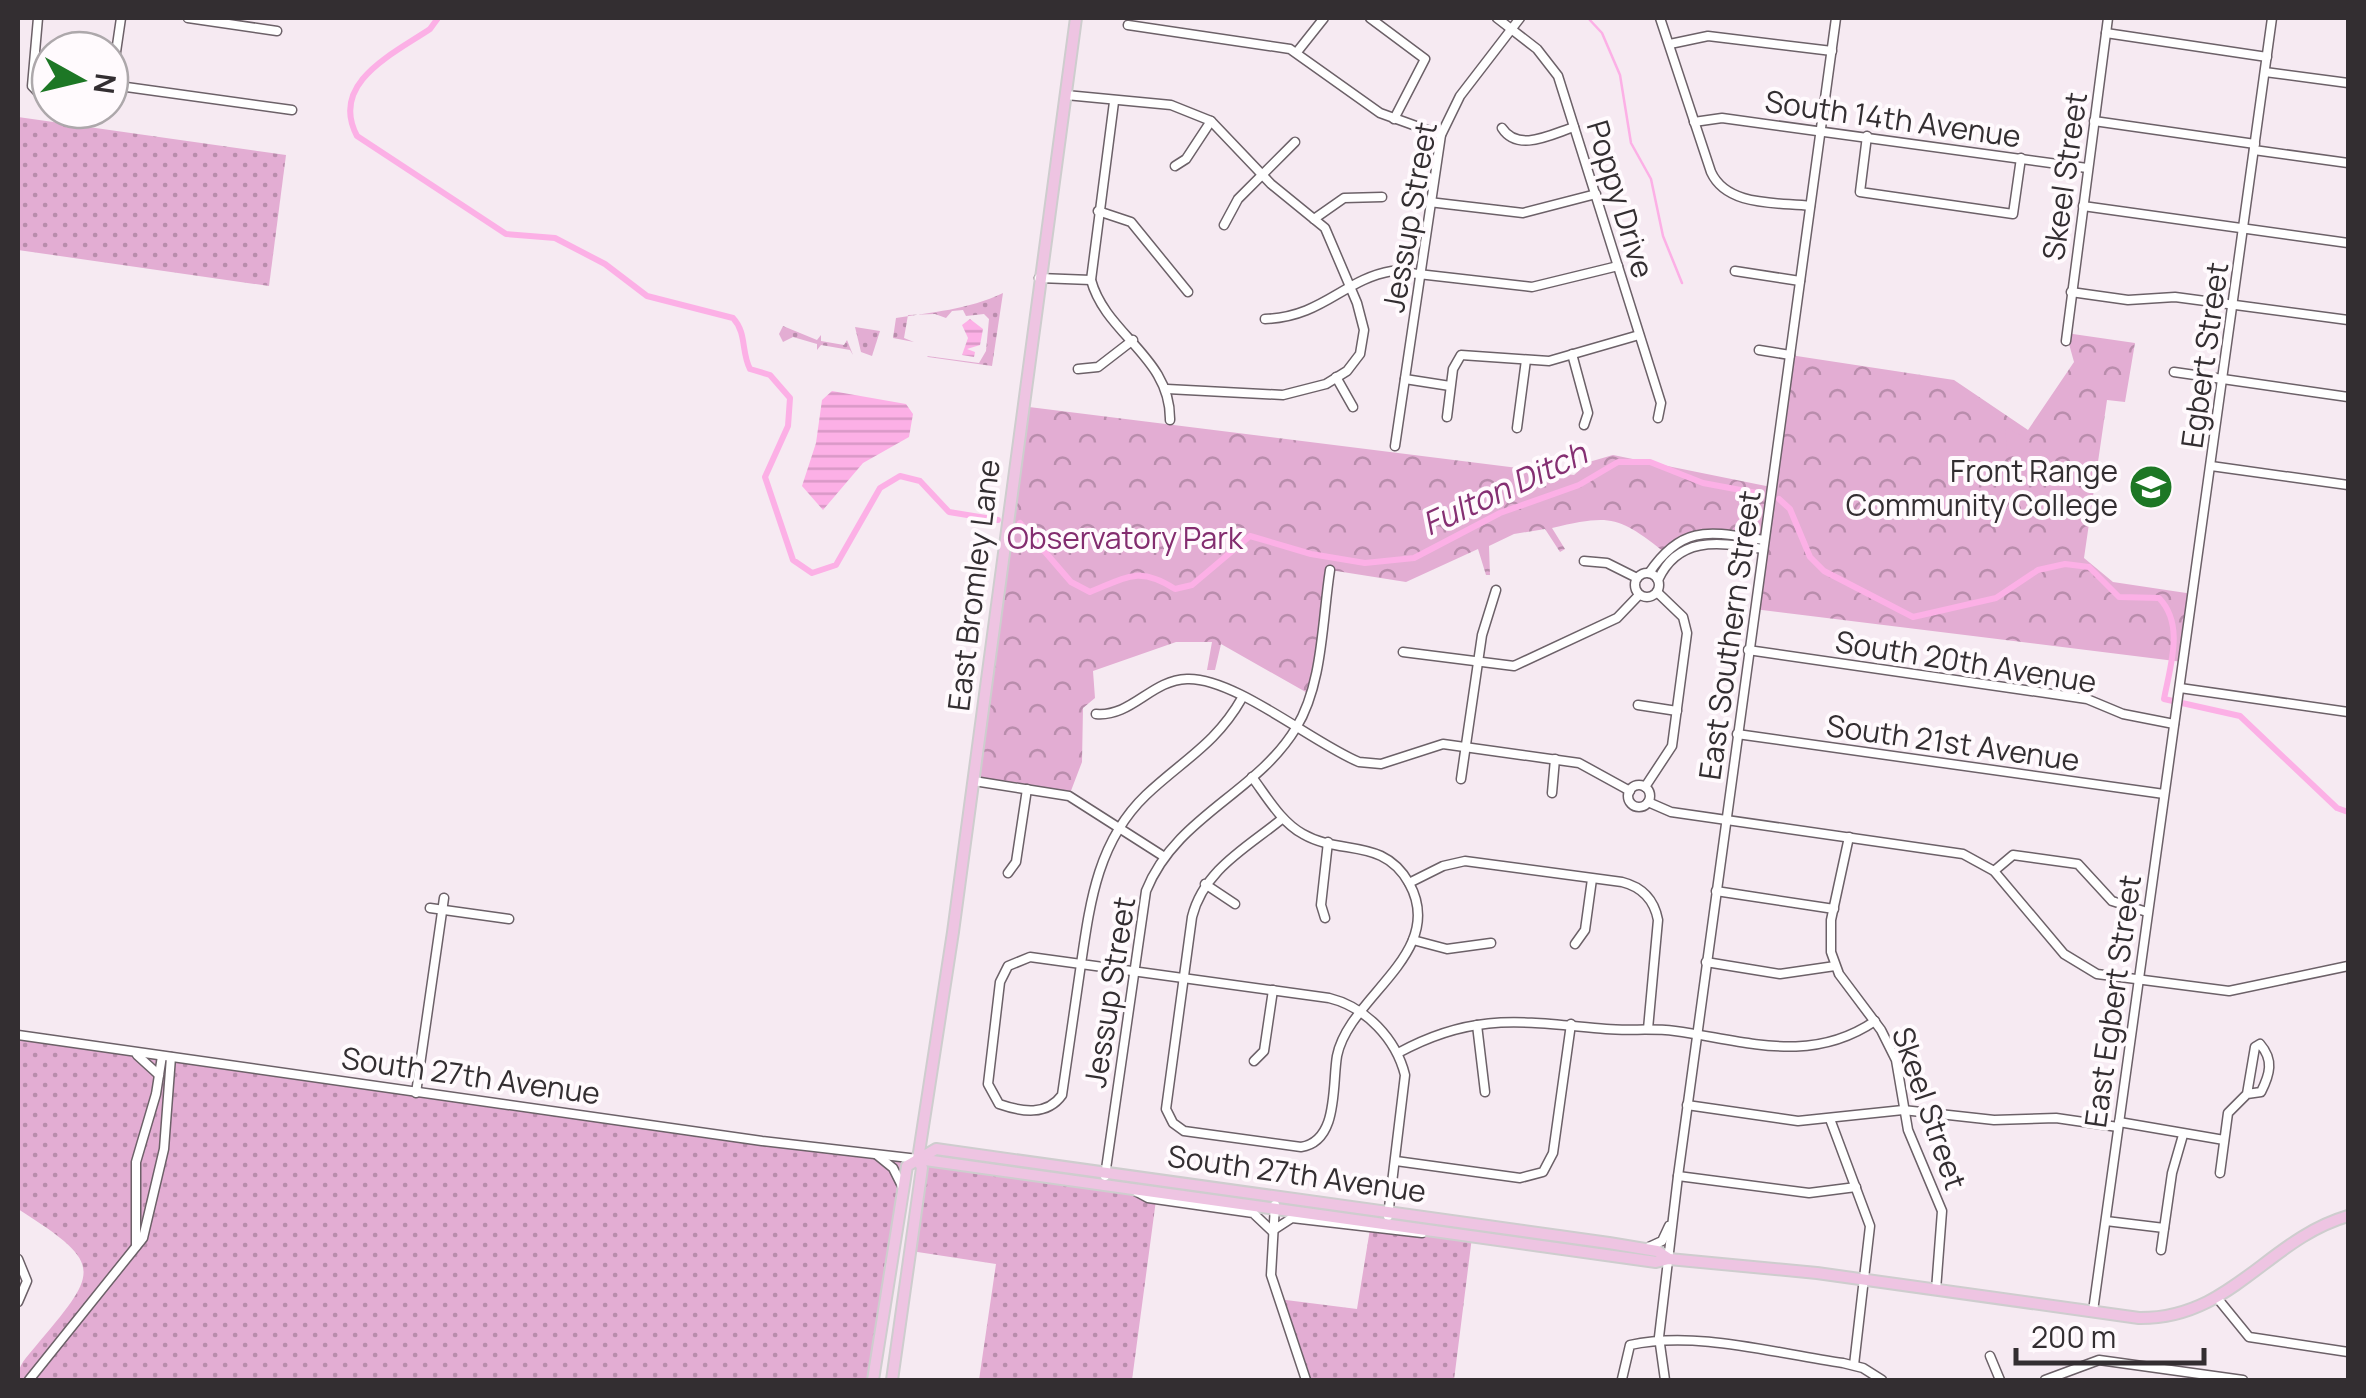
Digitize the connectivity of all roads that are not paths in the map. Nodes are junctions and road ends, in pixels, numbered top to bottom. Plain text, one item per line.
1 (188, 18) edge
2 (1076, 18) edge
3 (1177, 18) edge
4 (1324, 18) edge
5 (1370, 18) edge
6 (1497, 18) edge
7 (1520, 18) edge
8 (1660, 18) edge
9 (1836, 18) edge
10 (2108, 18) edge
11 (2272, 18) edge
12 (1128, 25) dead end
13 (1512, 28) junction
14 (277, 31) dead end
15 (1176, 32) junction
16 (2106, 34) junction
17 (1670, 44) junction
18 (1832, 51) junction
19 (1297, 52) junction
20 (2267, 57) junction
21 (2265, 72) junction
22 (2348, 84) edge
23 (130, 91) edge
24 (1066, 95) junction
25 (1114, 102) junction
26 (292, 110) dead end
27 (1394, 119) junction
28 (2094, 120) junction
29 (1211, 122) junction
30 (1694, 122) junction
31 (1574, 127) junction
32 (1502, 128) dead end
33 (1821, 130) junction
34 (1441, 134) junction
35 (1867, 136) junction
36 (1295, 142) dead end
37 (2255, 147) junction
38 (2020, 158) junction
39 (2348, 163) edge
40 (1174, 166) dead end
41 (2087, 168) junction
42 (1262, 174) junction
43 (1596, 194) junction
44 (1382, 197) dead end
45 (1429, 202) junction
46 (1810, 206) junction
47 (2083, 206) junction
48 (1098, 210) junction
49 (1314, 218) junction
50 (1224, 225) dead end
51 (2244, 227) junction
52 (2348, 242) edge
53 (1618, 266) junction
54 (1735, 272) dead end
55 (1420, 273) junction
56 (1040, 278) junction
57 (1091, 280) junction
58 (1800, 281) junction
59 (1350, 289) junction
60 (1188, 292) dead end
61 (2071, 292) junction
62 (2233, 303) junction
63 (1266, 319) dead end
64 (2348, 320) edge
65 (1639, 335) junction
66 (1133, 340) junction
67 (2066, 342) dead end
68 (1758, 350) dead end
69 (1572, 354) junction
70 (1790, 355) junction
71 (1526, 360) junction
72 (1078, 369) dead end
73 (2174, 372) dead end
74 (1336, 378) junction
75 (2222, 378) junction
76 (1405, 379) junction
77 (1450, 386) junction
78 (1167, 389) junction
79 (2348, 397) edge
80 (1353, 406) dead end
81 (1447, 417) dead end
82 (1658, 418) dead end
83 (1170, 420) dead end
84 (1584, 425) dead end
85 (1517, 428) dead end
86 (1395, 446) dead end
87 (2211, 466) junction
88 (2348, 485) edge
89 (1763, 544) junction
90 (1584, 561) dead end
91 (1330, 570) dead end
92 (1649, 573) junction
93 (1637, 578) junction
94 (1658, 580) junction
95 (1496, 590) dead end
96 (1658, 592) junction
97 (1639, 595) junction
98 (1748, 650) junction
99 (1403, 652) dead end
100 (1478, 663) junction
101 (2179, 693) junction
102 (1242, 698) junction
103 (1638, 705) dead end
104 (1678, 710) junction
105 (2348, 712) edge
106 (1096, 714) dead end
107 (2174, 724) junction
108 (1297, 728) junction
109 (1737, 734) junction
110 (1466, 747) junction
111 (1555, 759) junction
112 (1252, 777) junction
113 (1462, 779) dead end
114 (974, 781) junction
115 (1645, 788) junction
116 (1026, 789) junction
117 (1630, 791) junction
118 (1552, 792) dead end
119 (2164, 794) junction
120 (1648, 802) junction
121 (1283, 818) junction
122 (1726, 820) junction
123 (1120, 827) junction
124 (1849, 837) junction
125 (1328, 842) junction
126 (1162, 856) junction
127 (1994, 871) junction
128 (1008, 873) dead end
129 (1592, 878) junction
130 (1205, 884) junction
131 (1409, 884) junction
132 (1716, 891) junction
133 (444, 898) dead end
134 (1235, 904) dead end
135 (430, 908) dead end
136 (1834, 908) junction
137 (442, 910) junction
138 (2147, 912) junction
139 (1325, 918) dead end
140 (509, 919) dead end
141 (1413, 940) junction
142 (1491, 943) dead end
143 (1576, 944) dead end
144 (1706, 962) junction
145 (1081, 964) junction
146 (1835, 966) junction
147 (2348, 966) edge
148 (1132, 971) junction
149 (1183, 978) junction
150 (2138, 981) junction
151 (1273, 990) junction
152 (1362, 1012) junction
153 (1874, 1021) junction
154 (1571, 1024) junction
155 (1478, 1025) junction
156 (1648, 1028) junction
157 (1696, 1034) junction
158 (18, 1036) edge
159 (134, 1052) junction
160 (1398, 1053) junction
161 (167, 1056) junction
162 (1254, 1061) dead end
163 (159, 1075) junction
164 (1486, 1092) dead end
165 (416, 1093) junction
166 (2247, 1094) junction
167 (1687, 1105) junction
168 (1903, 1110) junction
169 (1830, 1119) junction
170 (2118, 1124) junction
171 (2184, 1135) junction
172 (2224, 1140) junction
173 (874, 1152) junction
174 (918, 1159) junction
175 (1396, 1161) junction
176 (1106, 1172) junction
177 (2220, 1172) dead end
178 (1678, 1176) junction
179 (1104, 1186) junction
180 (1856, 1187) junction
181 (904, 1189) junction
182 (1133, 1190) junction
183 (1277, 1196) junction
184 (1274, 1210) junction
185 (1388, 1211) junction
186 (1674, 1212) junction
187 (2348, 1216) edge
188 (2106, 1221) junction
189 (1386, 1226) junction
190 (2164, 1228) junction
191 (1272, 1230) junction
192 (1440, 1233) junction
193 (136, 1246) junction
194 (1640, 1249) junction
195 (2161, 1250) dead end
196 (18, 1258) edge
197 (1669, 1259) junction
198 (1866, 1281) junction
199 (1936, 1290) junction
200 (2218, 1298) junction
201 (18, 1302) edge
202 (2093, 1311) junction
203 (1659, 1344) junction
204 (2348, 1352) edge
205 (1990, 1356) dead end
206 (1854, 1365) junction
207 (1622, 1379) edge
208 (29, 1380) edge
209 (873, 1380) edge
210 (892, 1380) edge
211 (1306, 1380) edge
212 (1665, 1380) edge
213 (1882, 1380) edge
214 (2000, 1380) edge
215 (2045, 1380) edge
216 (2243, 1380) edge

1 - 14 street
2 - 24 main road, East Bromley Lane
3 - 15 street
4 - 19 street
5 - 27 street
6 - 13 street, Poppy Drive
7 - 13 street, Jessup Street
8 - 17 street
9 - 18 street, East Southern Street
10 - 16 street, Skeel Street
11 - 20 street, Egbert Street
12 - 15 street
13 - 31 street, Poppy Drive
13 - 34 street, Jessup Street
15 - 19 street
16 - 20 street
16 - 28 street, Skeel Street
17 - 18 street
17 - 30 street
18 - 33 street, East Southern Street
19 - 27 street
20 - 21 street, Egbert Street
21 - 22 street
21 - 37 street, Egbert Street
23 - 26 street
24 - 25 street
24 - 56 main road, East Bromley Lane
25 - 29 street
25 - 48 street
27 - 34 street
28 - 37 street
28 - 41 street, Skeel Street
29 - 40 street
29 - 42 street
30 - 33 street, South 14th Avenue
30 - 46 street
31 - 32 street
31 - 43 street, Poppy Drive
33 - 35 street, South 14th Avenue
33 - 46 street, East Southern Street
34 - 45 street, Jessup Street
35 - 38 street, South 14th Avenue
35 - 38 street
36 - 42 street
37 - 39 street
37 - 51 street, Egbert Street
38 - 41 street, South 14th Avenue
41 - 47 street, Skeel Street
42 - 49 street
42 - 50 street
43 - 45 street
43 - 53 street, Poppy Drive
44 - 49 street
45 - 55 street, Jessup Street
46 - 58 street, East Southern Street
47 - 51 street
47 - 61 street, Skeel Street
48 - 57 street
48 - 60 street
49 - 59 street
51 - 52 street
51 - 62 street, Egbert Street
53 - 55 street
53 - 65 street, Poppy Drive
54 - 58 street
55 - 59 street
55 - 76 street, Jessup Street
56 - 57 street
56 - 114 main road, East Bromley Lane
57 - 66 street
58 - 70 street, East Southern Street
59 - 63 street
59 - 74 street
61 - 62 street
61 - 67 street, Skeel Street
62 - 64 street
62 - 75 street, Egbert Street
65 - 69 street
65 - 82 street, Poppy Drive
66 - 72 street
66 - 78 street
68 - 70 street
69 - 71 street
69 - 84 street
70 - 89 street, East Southern Street
71 - 77 street
71 - 85 street
73 - 75 street
74 - 78 street
74 - 80 street
75 - 79 street
75 - 87 street, Egbert Street
76 - 77 street
76 - 86 street, Jessup Street
77 - 81 street
78 - 83 street
87 - 88 street
87 - 101 street, Egbert Street
89 - 92 street
89 - 94 street
89 - 98 street, East Southern Street
90 - 93 street
91 - 108 street, Jessup Street
92 - 93 street
92 - 94 street
93 - 97 street
94 - 96 street
95 - 100 street
96 - 97 street
96 - 104 street
97 - 100 street
98 - 107 street, South 20th Avenue
98 - 109 street, East Southern Street
99 - 100 street
100 - 110 street
101 - 105 street
101 - 107 street, East Egbert Street
102 - 106 street
102 - 108 street
102 - 123 street
103 - 104 street
104 - 115 street
107 - 119 street, East Egbert Street
108 - 110 street
108 - 112 street, Jessup Street
109 - 119 street, South 21st Avenue
109 - 122 street, East Southern Street
110 - 111 street
110 - 113 street
111 - 117 street
111 - 118 street
112 - 121 street
112 - 126 street, Jessup Street
114 - 116 street
114 - 174 main road, East Bromley Lane
115 - 117 street
115 - 120 street
116 - 123 street
116 - 128 street
117 - 120 street
119 - 138 street, East Egbert Street
120 - 122 street
121 - 125 street
121 - 130 street
122 - 124 street
122 - 132 street, East Southern Street
123 - 126 street
123 - 145 street
124 - 127 street
124 - 136 street
125 - 131 street
125 - 139 street
126 - 148 street, Jessup Street
127 - 138 street
127 - 150 street
129 - 131 street
129 - 143 street
129 - 156 street
130 - 134 street
130 - 149 street
131 - 141 street
132 - 136 street
132 - 144 street, East Southern Street
133 - 137 street
135 - 137 street
136 - 146 street
137 - 140 street
137 - 165 street
138 - 150 street, East Egbert Street
141 - 142 street
141 - 152 street
144 - 146 street
144 - 157 street, East Southern Street
145 - 145 street
145 - 148 street
146 - 153 street, Skeel Street
147 - 150 street
148 - 149 street
148 - 176 street, Jessup Street
149 - 151 street
149 - 152 street
150 - 170 street, East Egbert Street
151 - 152 street
151 - 162 street
152 - 160 street
153 - 157 street
153 - 168 street, Skeel Street
154 - 155 street
154 - 156 street
154 - 175 street
155 - 160 street
155 - 164 street
156 - 157 street
157 - 167 street, East Southern Street
158 - 159 street, South 27th Avenue
159 - 161 street, South 27th Avenue
159 - 163 street
160 - 175 street
161 - 163 street
161 - 165 street, South 27th Avenue
161 - 193 street
163 - 193 street
165 - 173 street, South 27th Avenue
166 - 166 street
166 - 172 street
167 - 169 street
167 - 178 street, East Southern Street
168 - 169 street
168 - 170 street
168 - 199 street, Skeel Street
169 - 180 street
170 - 171 street
170 - 188 street, East Egbert Street
171 - 172 street
171 - 190 street
172 - 177 street
173 - 174 street, South 27th Avenue
173 - 181 street
174 - 176 main road, South 27th Avenue
174 - 179 main road, South 27th Avenue
174 - 181 main road, East Bromley Lane
174 - 210 main road, East Bromley Lane
175 - 185 street
176 - 179 street, Jessup Street
176 - 183 main road, South 27th Avenue
178 - 180 street
178 - 186 street, East Southern Street
179 - 182 main road, South 27th Avenue
180 - 198 street
181 - 209 main road, East Bromley Lane
182 - 184 main road, South 27th Avenue
182 - 191 street
183 - 184 street
183 - 185 main road, South 27th Avenue
184 - 189 main road, South 27th Avenue
184 - 191 street
185 - 189 street
185 - 194 main road, South 27th Avenue
186 - 194 street
186 - 197 street, East Southern Street
187 - 200 main road, South 27th Avenue
188 - 190 street
188 - 202 street, East Egbert Street
189 - 192 main road, South 27th Avenue
190 - 195 street
191 - 192 street
191 - 211 street
192 - 197 main road, South 27th Avenue
193 - 208 street
194 - 197 main road, South 27th Avenue
196 - 201 street
197 - 198 main road, South 27th Avenue
197 - 203 street, East Southern Street
198 - 199 main road, South 27th Avenue
198 - 206 street
199 - 202 main road, South 27th Avenue
200 - 202 main road, South 27th Avenue
200 - 204 street
203 - 206 street
203 - 207 street
203 - 212 street, East Southern Street
205 - 214 street
206 - 213 street
215 - 216 street

